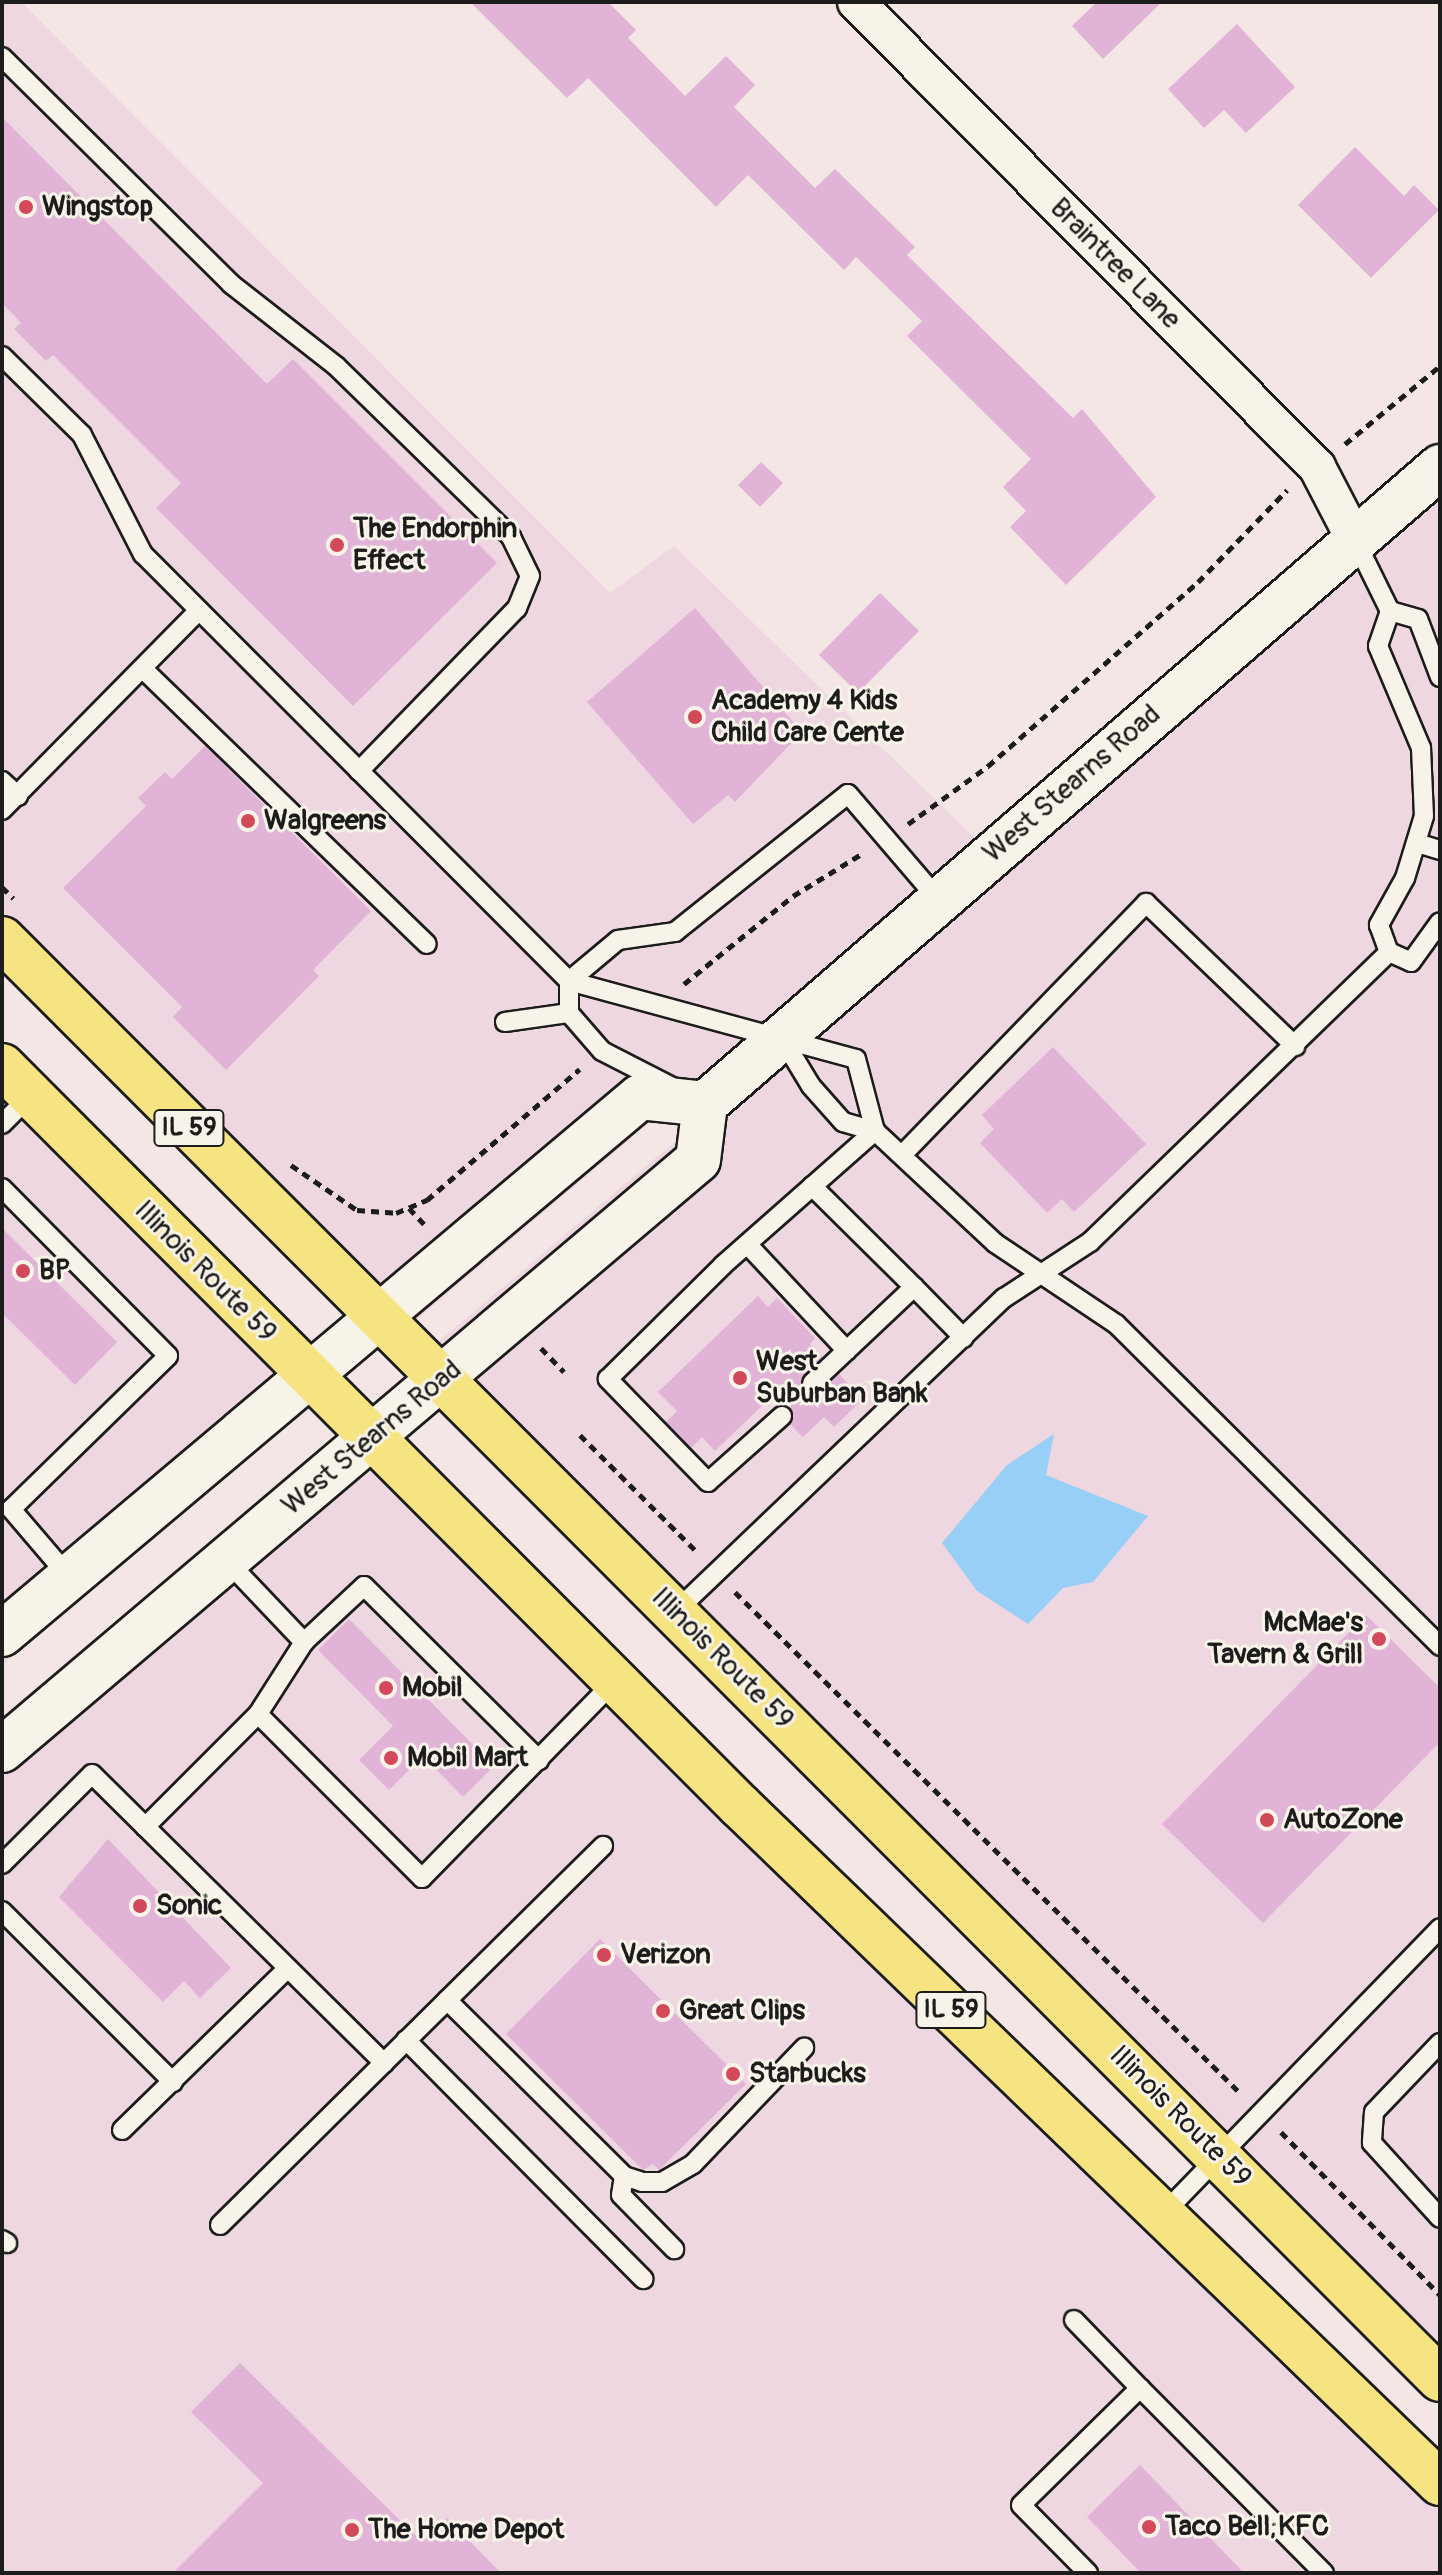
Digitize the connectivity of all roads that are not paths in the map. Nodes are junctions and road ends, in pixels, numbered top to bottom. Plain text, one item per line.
1 (856, 2) edge
2 (2, 57) edge
3 (2, 356) edge
4 (1440, 467) edge
5 (1355, 540) junction
6 (198, 611) junction
7 (1390, 611) junction
8 (143, 669) junction
9 (1440, 677) edge
10 (359, 771) junction
11 (2, 781) edge
12 (6, 809) edge
13 (1417, 843) junction
14 (1440, 850) edge
15 (938, 899) junction
16 (1440, 922) edge
17 (2, 939) edge
18 (427, 944) dead end
19 (1389, 952) junction
20 (569, 981) junction
21 (569, 1013) junction
22 (505, 1022) dead end
23 (781, 1036) junction
24 (1295, 1046) junction
25 (12, 1095) edge
26 (705, 1104) junction
27 (875, 1131) junction
28 (902, 1155) junction
29 (812, 1186) junction
30 (2, 1188) edge
31 (747, 1244) junction
32 (1039, 1273) junction
33 (914, 1287) junction
34 (377, 1316) junction
35 (964, 1338) junction
36 (847, 1351) junction
37 (307, 1376) junction
38 (441, 1381) junction
39 (812, 1383) dead end
40 (782, 1416) dead end
41 (370, 1439) junction
42 (227, 1561) junction
43 (69, 1577) junction
44 (675, 1612) junction
45 (2, 1634) edge
46 (304, 1642) junction
47 (1440, 1646) edge
48 (615, 1681) junction
49 (258, 1714) junction
50 (2, 1750) edge
51 (539, 1760) junction
52 (145, 1827) junction
53 (603, 1846) dead end
54 (2, 1864) edge
55 (2, 1911) edge
56 (1440, 1928) edge
57 (287, 1969) junction
58 (447, 2000) junction
59 (406, 2040) junction
60 (1440, 2043) edge
61 (804, 2048) dead end
62 (384, 2063) junction
63 (173, 2082) junction
64 (122, 2130) dead end
65 (1219, 2156) junction
66 (624, 2176) junction
67 (1163, 2214) junction
68 (1440, 2218) edge
69 (220, 2225) dead end
70 (674, 2249) dead end
71 (643, 2279) dead end
72 (1074, 2320) dead end
73 (1440, 2379) edge
74 (1140, 2388) junction
75 (1440, 2483) edge
76 (1088, 2573) edge
77 (1324, 2573) edge

1 - 5 street, Braintree Lane
2 - 10 lane
3 - 6 lane
4 - 5 main road, West Stearns Road
5 - 7 lane
5 - 15 main road, West Stearns Road
6 - 8 lane
6 - 10 lane
7 - 9 lane
7 - 13 lane
8 - 12 lane
8 - 18 lane
10 - 20 lane
11 - 12 lane
13 - 14 lane
13 - 19 lane
15 - 20 lane
15 - 23 main road, West Stearns Road
16 - 19 lane
17 - 34 main road, Illinois Route 59 / IL 59
19 - 24 lane
20 - 21 lane
20 - 23 lane
21 - 22 lane
21 - 26 lane
23 - 26 main road, West Stearns Road
23 - 27 lane
23 - 27 lane
24 - 28 lane
24 - 32 lane
25 - 37 main road, Illinois Route 59 / IL 59
26 - 34 main road
26 - 38 main road, West Stearns Road
27 - 28 lane
27 - 29 lane
28 - 32 lane
29 - 31 lane
29 - 33 lane
30 - 43 lane
31 - 36 lane
31 - 40 lane
32 - 35 lane
32 - 47 lane
33 - 35 lane
33 - 36 lane
34 - 37 main road
34 - 38 main road, Illinois Route 59 / IL 59
35 - 44 lane
36 - 39 lane
37 - 41 main road, Illinois Route 59 / IL 59
37 - 43 main road
38 - 41 main road, West Stearns Road
38 - 44 main road, Illinois Route 59 / IL 59
41 - 42 main road, West Stearns Road
41 - 48 main road, Illinois Route 59 / IL 59
42 - 46 lane
42 - 50 main road, West Stearns Road
43 - 45 main road
44 - 65 main road, Illinois Route 59 / IL 59
46 - 49 lane
46 - 51 lane
48 - 51 lane
48 - 67 main road, Illinois Route 59 / IL 59
49 - 51 lane
49 - 52 lane
52 - 54 lane
52 - 57 lane
53 - 58 lane
55 - 63 lane
56 - 65 lane
57 - 62 lane
57 - 63 lane
58 - 59 lane
58 - 66 lane
59 - 62 lane
59 - 71 lane
60 - 68 lane
61 - 66 lane
62 - 69 lane
63 - 64 lane
65 - 67 lane
65 - 73 main road, Illinois Route 59 / IL 59
66 - 70 lane
67 - 75 main road, Illinois Route 59 / IL 59
72 - 74 lane
74 - 76 lane
74 - 77 lane

